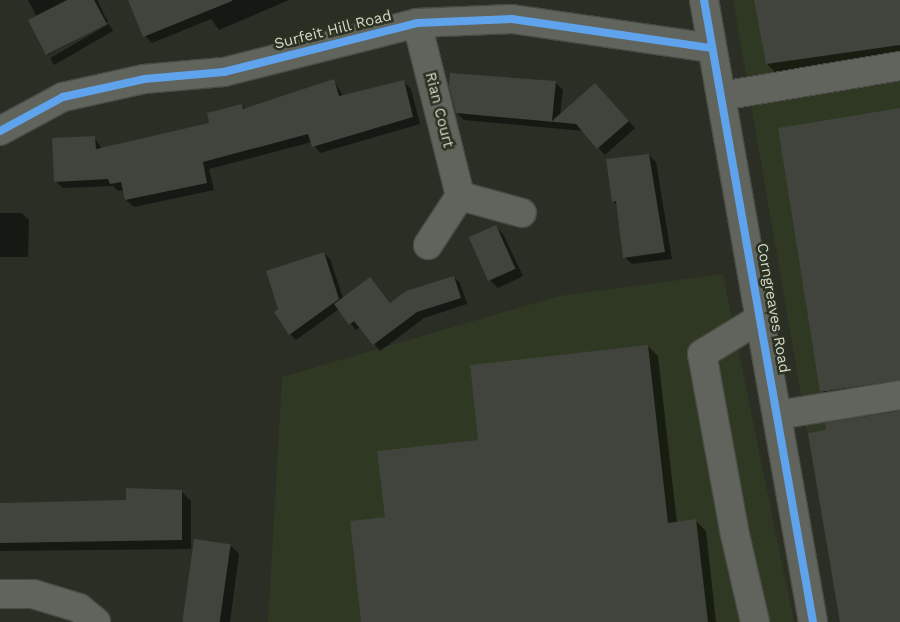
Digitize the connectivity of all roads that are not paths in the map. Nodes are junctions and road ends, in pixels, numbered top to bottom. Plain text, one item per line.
1 (704, 0) edge
2 (513, 10) edge
3 (417, 23) junction
4 (712, 48) junction
5 (900, 66) edge
6 (721, 96) junction
7 (1, 129) edge
8 (460, 196) junction
9 (522, 213) dead end
10 (428, 245) dead end
11 (761, 318) junction
12 (900, 395) edge
13 (778, 414) junction
14 (0, 594) edge
15 (96, 622) edge
16 (755, 622) edge
17 (814, 622) edge

1 - 4 street, Corngreaves Road
2 - 3 street, Surfeit Hill Road
2 - 4 street, Surfeit Hill Road
3 - 7 street, Surfeit Hill Road
3 - 8 street, Rian Court
4 - 6 street, Corngreaves Road
5 - 6 street
6 - 11 street, Corngreaves Road
8 - 9 street
8 - 10 street
11 - 13 street, Corngreaves Road
11 - 16 street
12 - 13 street
13 - 17 street, Corngreaves Road
14 - 15 street

